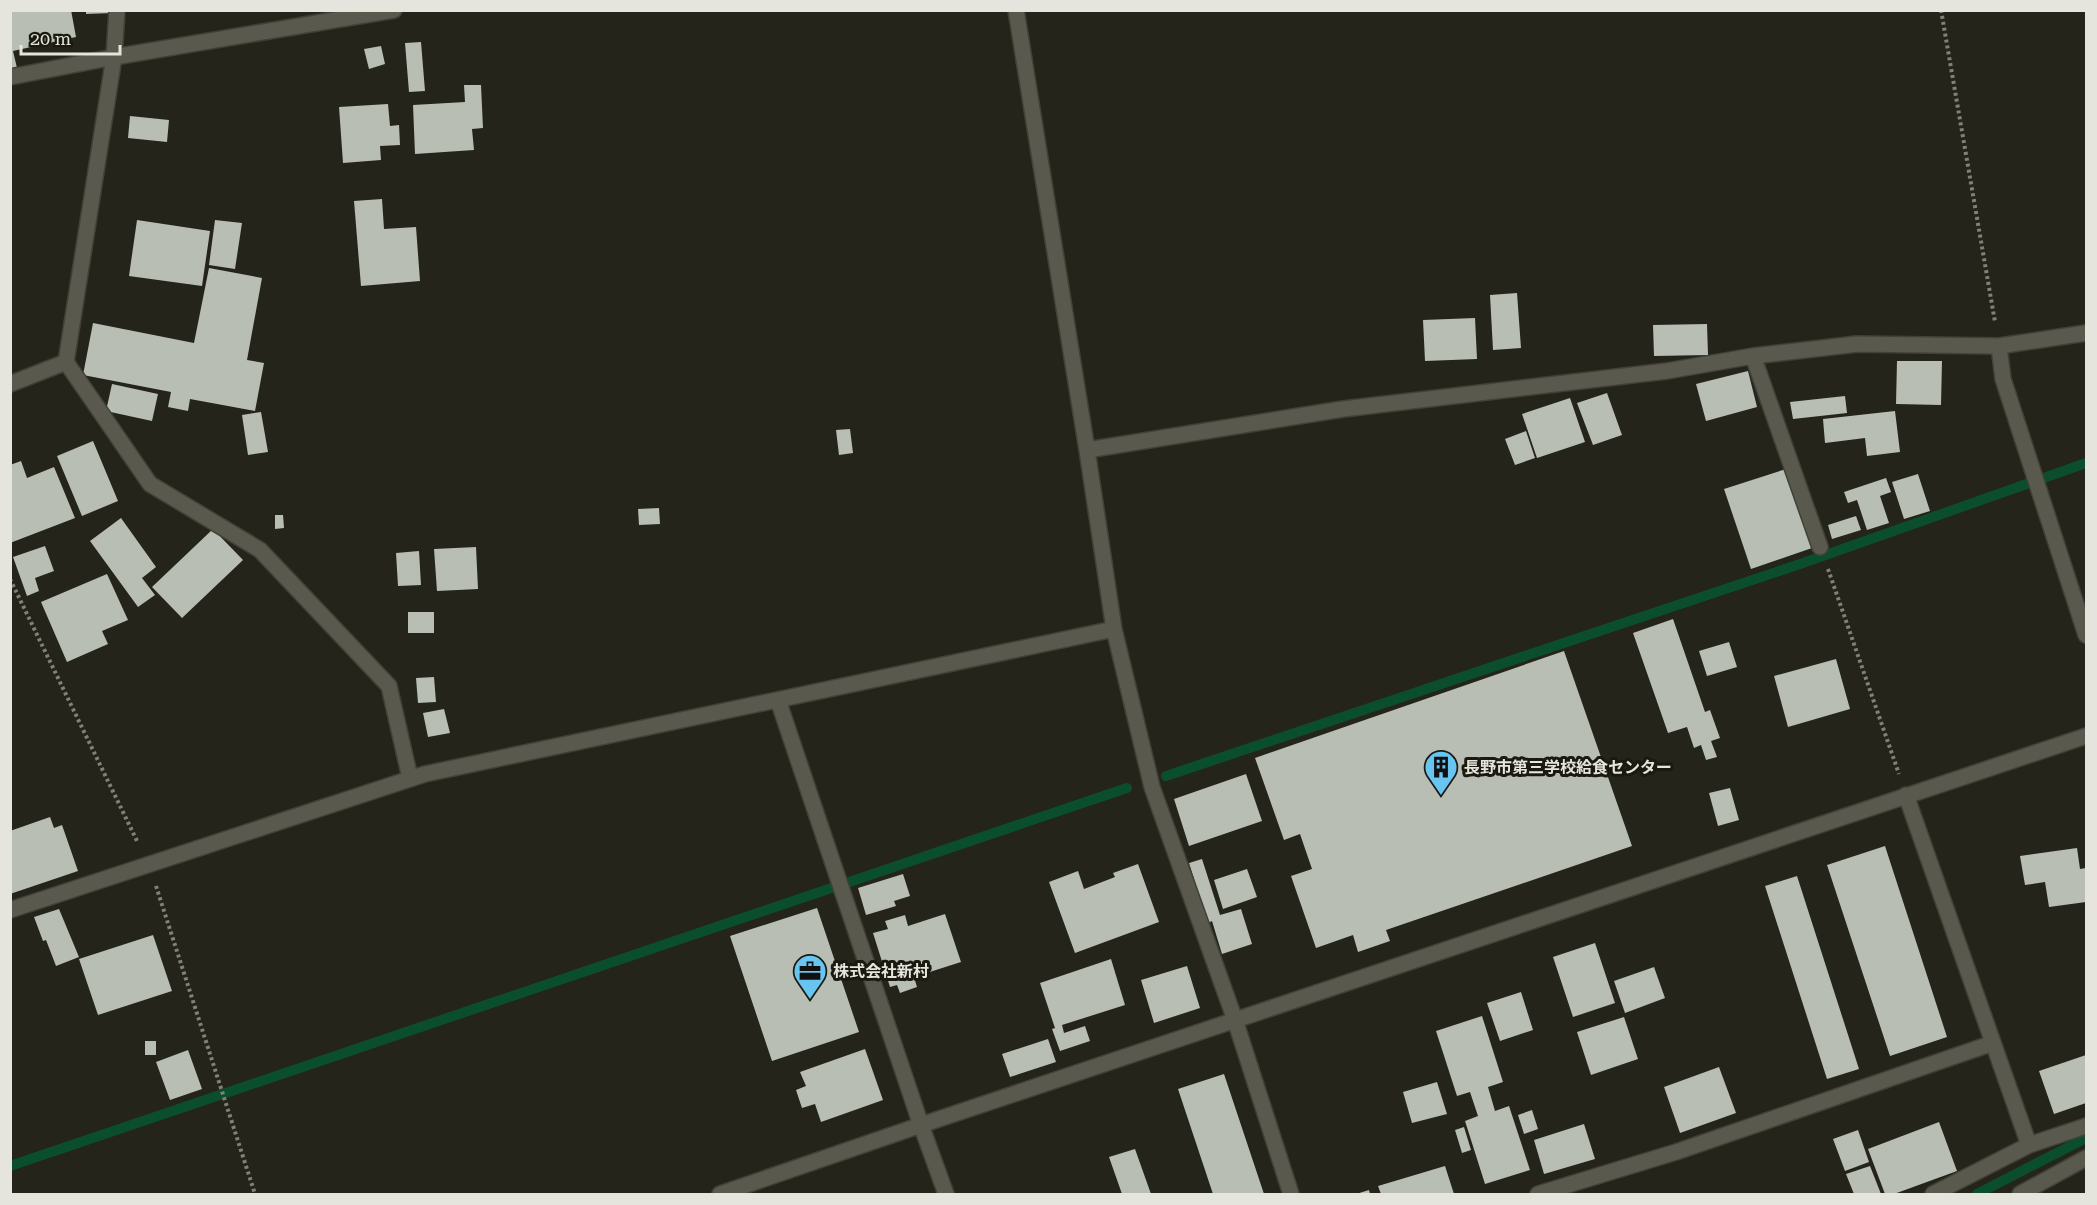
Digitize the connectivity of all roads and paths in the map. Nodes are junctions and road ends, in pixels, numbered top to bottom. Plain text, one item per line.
1 (117, 10) edge
2 (394, 10) edge
3 (1016, 10) edge
4 (1941, 10) edge
5 (114, 57) junction
6 (10, 77) edge
7 (2086, 333) edge
8 (1999, 346) junction
9 (1754, 356) junction
10 (66, 362) junction
11 (10, 384) edge
12 (1087, 450) junction
13 (1820, 547) dead end
14 (1827, 568) dead end
15 (10, 579) edge
16 (1114, 629) junction
17 (2086, 635) edge
18 (778, 700) junction
19 (2086, 736) edge
20 (410, 778) junction
21 (1906, 795) junction
22 (149, 866) junction
23 (10, 910) edge
24 (1235, 1020) junction
25 (1993, 1043) junction
26 (921, 1125) junction
27 (2086, 1126) edge
28 (2029, 1145) junction
29 (2086, 1158) edge
30 (255, 1194) edge
31 (720, 1194) edge
32 (946, 1194) edge
33 (1291, 1194) edge
34 (1538, 1194) edge
35 (1933, 1194) edge
36 (2020, 1194) edge

1 - 5 street
2 - 5 street
3 - 12 street
4 - 8 path
5 - 6 street
5 - 10 street
7 - 8 street
8 - 9 street
8 - 17 street
9 - 12 street
9 - 13 street
10 - 11 street
10 - 20 street
12 - 16 street
14 - 21 path
15 - 22 path
16 - 18 street
16 - 24 street
18 - 20 street
18 - 26 street
19 - 21 street
20 - 22 street
21 - 24 street
21 - 25 street
22 - 23 street
22 - 30 path
24 - 26 street
24 - 33 street
25 - 28 street
25 - 34 street
26 - 31 street
26 - 32 street
27 - 28 street
28 - 35 street
29 - 36 street

